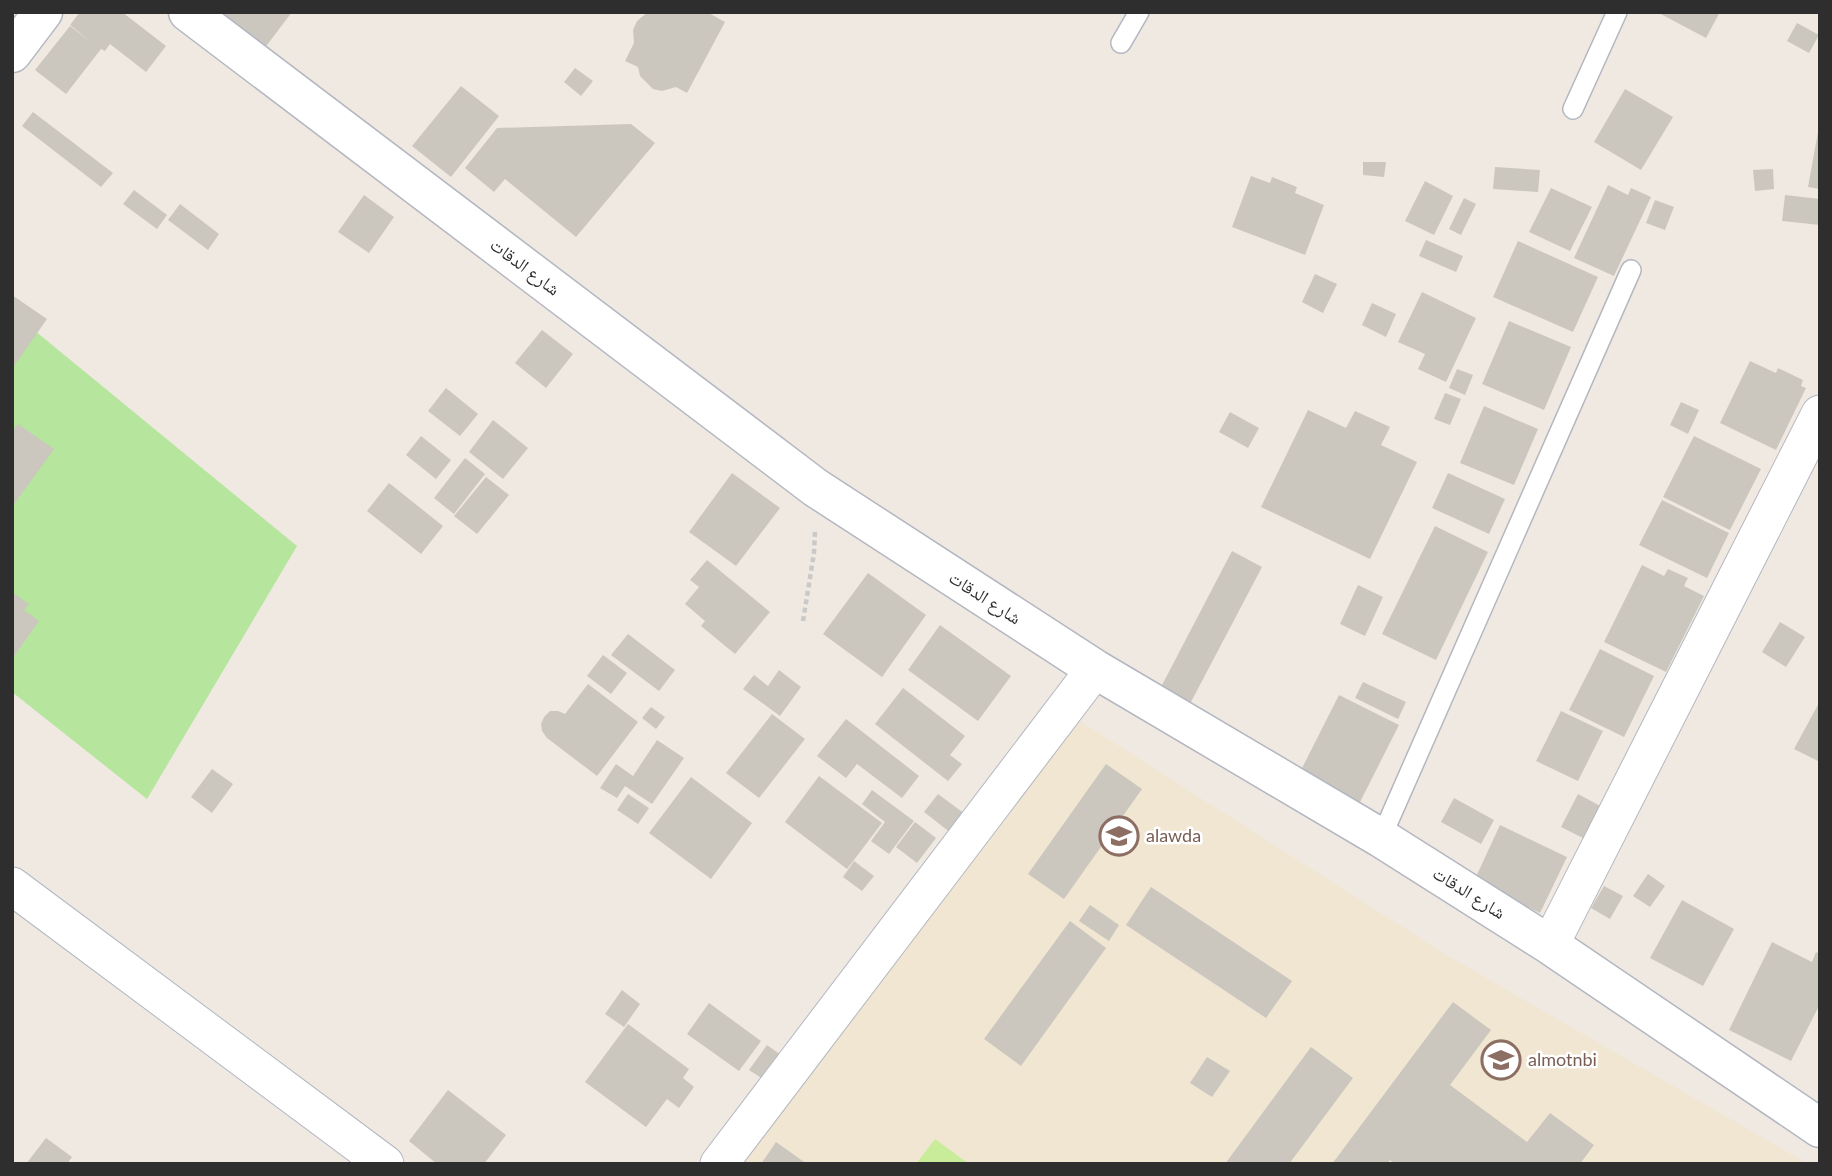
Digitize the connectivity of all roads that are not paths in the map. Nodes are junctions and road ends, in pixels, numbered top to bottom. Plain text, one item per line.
1 (43, 12) edge
2 (188, 12) edge
3 (1139, 12) edge
4 (1617, 12) edge
5 (1121, 43) dead end
6 (12, 53) edge
7 (1573, 109) dead end
8 (1631, 270) dead end
9 (1820, 414) edge
10 (1095, 669) junction
11 (1381, 838) junction
12 (12, 886) edge
13 (1550, 945) junction
14 (1820, 1128) edge
15 (385, 1164) edge
16 (719, 1164) edge

1 - 6 street
2 - 10 street, شارع الدقات
3 - 5 lane
4 - 7 lane
8 - 11 lane
9 - 13 street
10 - 11 street, شارع الدقات
10 - 16 street
11 - 13 street, شارع الدقات
12 - 15 street
13 - 14 street, شارع الدقات

